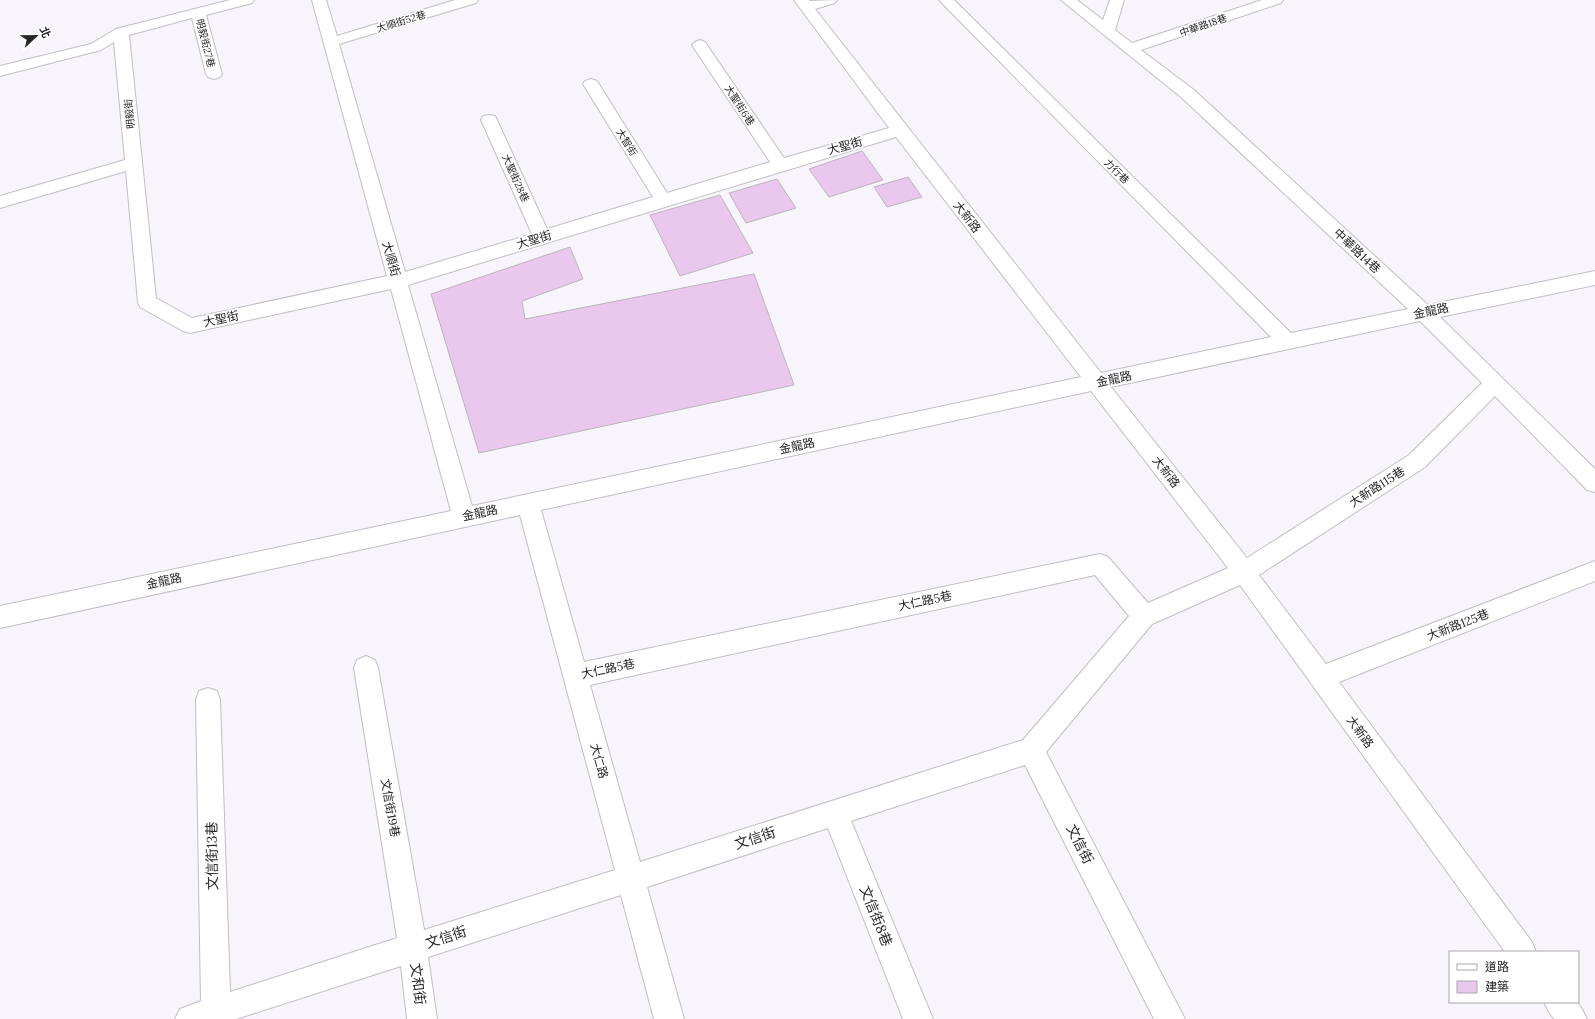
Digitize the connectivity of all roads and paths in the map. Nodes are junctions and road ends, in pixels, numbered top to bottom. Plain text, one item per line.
1 (247, 0) edge
2 (319, 0) edge
3 (471, 0) edge
4 (830, 0) edge
5 (946, 0) edge
6 (1068, 0) edge
7 (1117, 0) edge
8 (1276, 0) edge
9 (804, 4) edge
10 (198, 12) junction
11 (1107, 31) junction
12 (121, 32) junction
13 (331, 42) junction
14 (700, 45) dead end
15 (1130, 49) junction
16 (0, 71) edge
17 (214, 74) dead end
18 (591, 84) dead end
19 (489, 120) dead end
20 (900, 130) junction
21 (134, 163) junction
22 (780, 165) junction
23 (663, 200) junction
24 (0, 202) edge
25 (542, 237) junction
26 (1595, 278) edge
27 (398, 281) junction
28 (167, 313) joint
29 (1424, 313) junction
30 (1288, 341) junction
31 (1096, 383) junction
32 (1494, 383) junction
33 (1595, 483) edge
34 (528, 503) junction
35 (464, 517) junction
36 (1595, 571) edge
37 (1244, 572) junction
38 (1144, 616) junction
39 (0, 617) edge
40 (366, 668) dead end
41 (575, 676) junction
42 (1321, 678) junction
43 (208, 700) dead end
44 (1031, 750) junction
45 (834, 813) junction
46 (631, 878) junction
47 (413, 948) junction
48 (1521, 951) edge
49 (1560, 1003) edge
50 (216, 1011) junction
51 (190, 1019) edge
52 (422, 1019) edge
53 (669, 1019) edge
54 (918, 1019) edge
55 (1170, 1019) edge
56 (1572, 1019) edge

1 - 10 street
2 - 13 street, 大順街
3 - 13 street, 大順街52巷
4 - 9 street
5 - 30 street, 力行巷
6 - 11 street, 中華路14巷
7 - 11 street
8 - 15 street, 中華路18巷
9 - 20 street, 大新路
10 - 12 street
10 - 17 street, 明毅街27巷
11 - 15 street, 中華路14巷
12 - 16 street
12 - 21 street, 明毅街
13 - 27 street, 大順街
14 - 22 street, 大聖街6巷
15 - 29 street, 中華路14巷
18 - 23 street, 大智街
19 - 25 street, 大聖街28巷
20 - 22 street, 大聖街
20 - 31 street, 大新路
21 - 24 street
21 - 28 street, 明毅街
22 - 23 street, 大聖街
23 - 25 street, 大聖街
25 - 27 street, 大聖街
26 - 29 street, 金龍路
27 - 28 street, 大聖街
27 - 35 street, 大順街
29 - 30 street, 金龍路
29 - 32 street, 中華路14巷
30 - 31 street, 金龍路
31 - 34 street, 金龍路
31 - 37 street, 大新路
32 - 33 street, 中華路14巷
32 - 37 street, 大新路115巷
34 - 35 street, 金龍路
34 - 41 street, 大仁路
35 - 39 street, 金龍路
36 - 42 street, 大新路125巷
37 - 38 street
37 - 42 street, 大新路
38 - 41 street, 大仁路5巷
38 - 44 street
40 - 47 street, 文信街19巷
41 - 46 street, 大仁路
42 - 48 street, 大新路
43 - 50 street, 文信街13巷
44 - 45 street, 文信街
44 - 55 street, 文信街
45 - 46 street, 文信街
45 - 54 street, 文信街8巷
46 - 47 street, 文信街
46 - 53 street, 大仁路
47 - 50 street, 文信街
47 - 52 street, 文和街
49 - 56 street
50 - 51 street, 文信街

